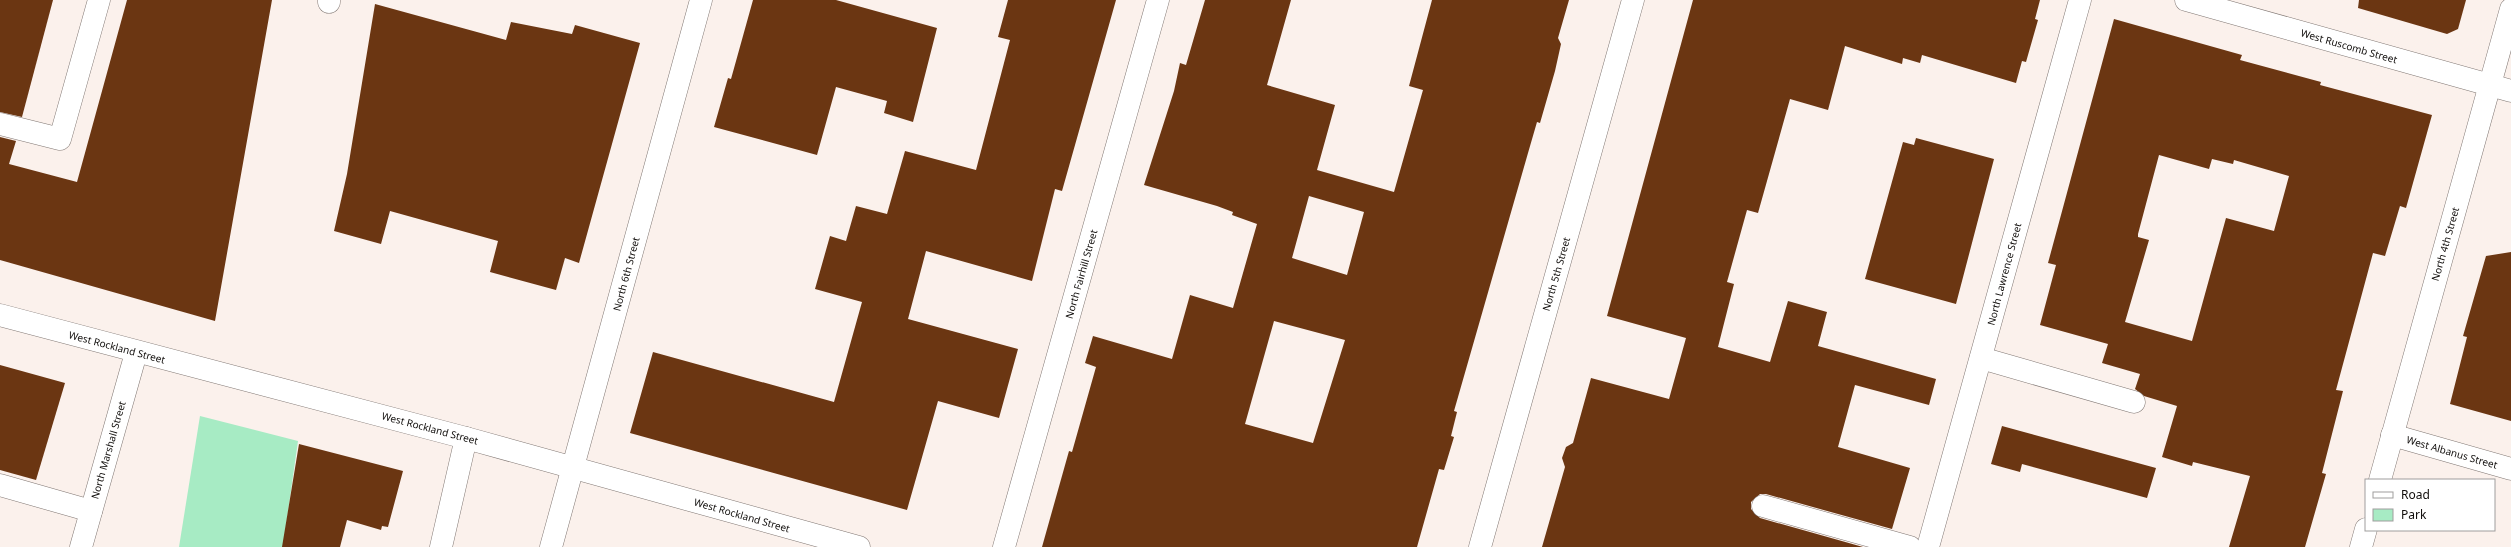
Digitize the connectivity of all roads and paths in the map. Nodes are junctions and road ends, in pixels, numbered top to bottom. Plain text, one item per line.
1 (99, 0) edge
2 (702, 0) edge
3 (1158, 0) edge
4 (1633, 0) edge
5 (2080, 0) edge
6 (2186, 0) edge
7 (2511, 8) edge
8 (2490, 85) junction
9 (2511, 91) edge
10 (0, 124) edge
11 (0, 315) edge
12 (136, 353) junction
13 (1981, 358) junction
14 (2134, 402) dead end
15 (2392, 435) junction
16 (466, 438) junction
17 (573, 468) junction
18 (2511, 469) edge
19 (2380, 479) edge
20 (0, 485) edge
21 (1763, 506) dead end
22 (91, 511) junction
23 (2365, 531) edge
24 (81, 547) edge
25 (441, 547) edge
26 (551, 547) edge
27 (859, 547) edge
28 (1004, 547) edge
29 (1480, 547) edge
30 (1910, 547) edge
31 (1928, 547) edge
32 (2361, 547) edge

1 - 10 street
2 - 17 street, North 6th Street
3 - 28 street, North Fairhill Street
4 - 29 street, North 5th Street
5 - 13 street, North Lawrence Street
6 - 8 street, West Ruscomb Street
7 - 8 street, North 4th Street
8 - 9 street, West Ruscomb Street
8 - 15 street, North 4th Street
11 - 12 street, West Rockland Street
12 - 16 street, West Rockland Street
12 - 22 street, North Marshall Street
13 - 14 street
13 - 31 street, North Lawrence Street
15 - 18 street, West Albanus Street
15 - 19 street, North 4th Street
16 - 17 street, West Rockland Street
16 - 25 street
17 - 26 street, North 6th Street
17 - 27 street, West Rockland Street
20 - 22 street
21 - 30 street
22 - 24 street, North Marshall Street
23 - 32 street

